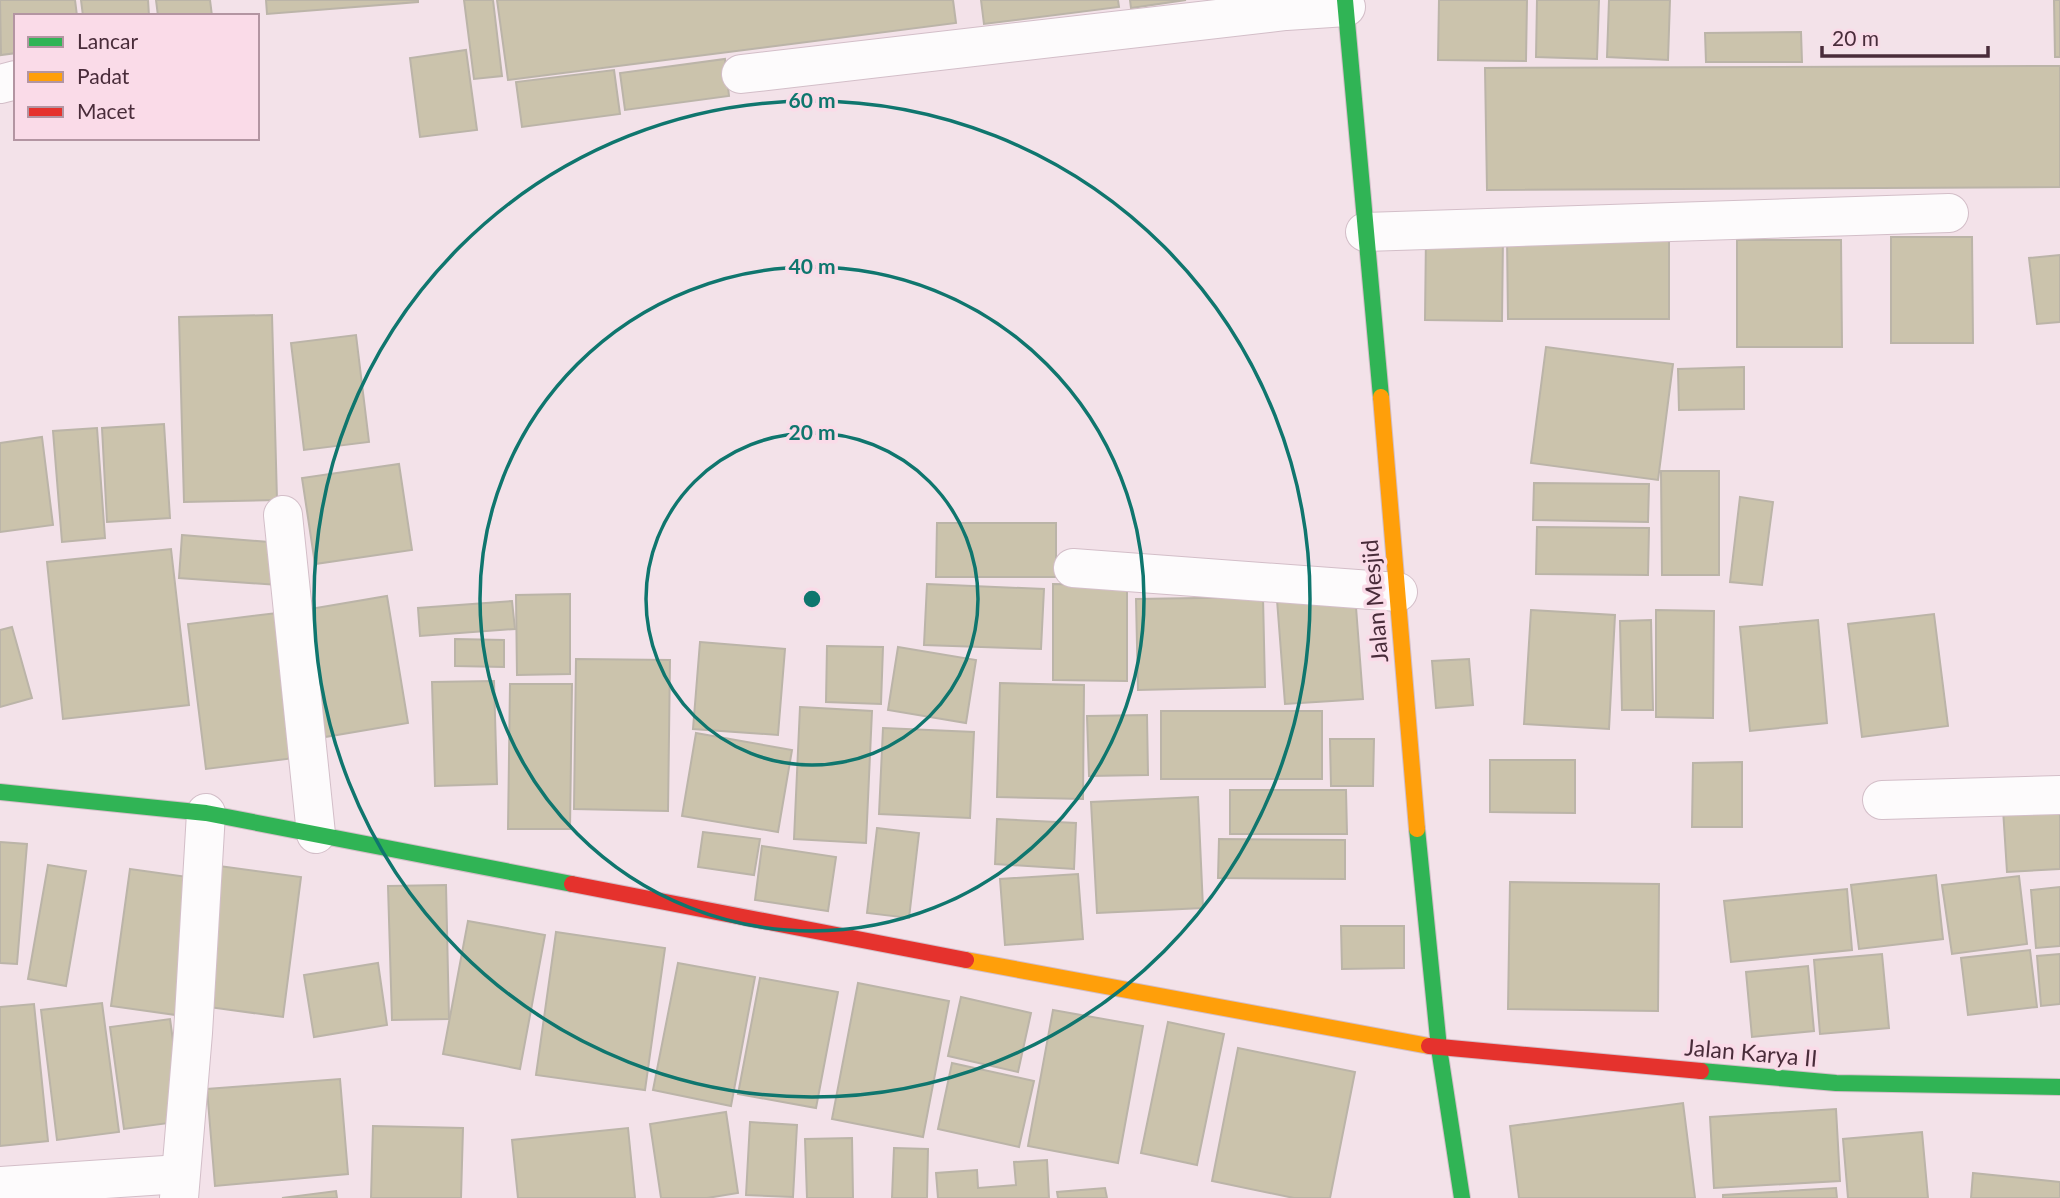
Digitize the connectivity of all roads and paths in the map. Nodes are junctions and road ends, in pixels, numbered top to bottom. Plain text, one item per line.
1 (1345, 4) edge
2 (741, 74) dead end
3 (1949, 213) dead end
4 (1365, 232) junction
5 (283, 515) dead end
6 (1073, 568) dead end
7 (1398, 592) junction
8 (0, 792) edge
9 (2060, 795) edge
10 (1882, 800) dead end
11 (206, 813) junction
12 (316, 834) junction
13 (1439, 1048) junction
14 (2060, 1087) edge
15 (0, 1186) edge
16 (180, 1186) edge
17 (1462, 1198) edge

1 - 2 street
1 - 4 street, Jalan Mesjid
3 - 4 street
4 - 7 street, Jalan Mesjid
5 - 12 street
6 - 7 street
7 - 13 street, Jalan Mesjid
8 - 11 street, Jalan Karya II
9 - 10 street
11 - 12 street, Jalan Karya II
11 - 16 street
12 - 13 street, Jalan Karya II
13 - 14 street, Jalan Karya II
13 - 17 street, Jalan Mesjid
15 - 16 street

